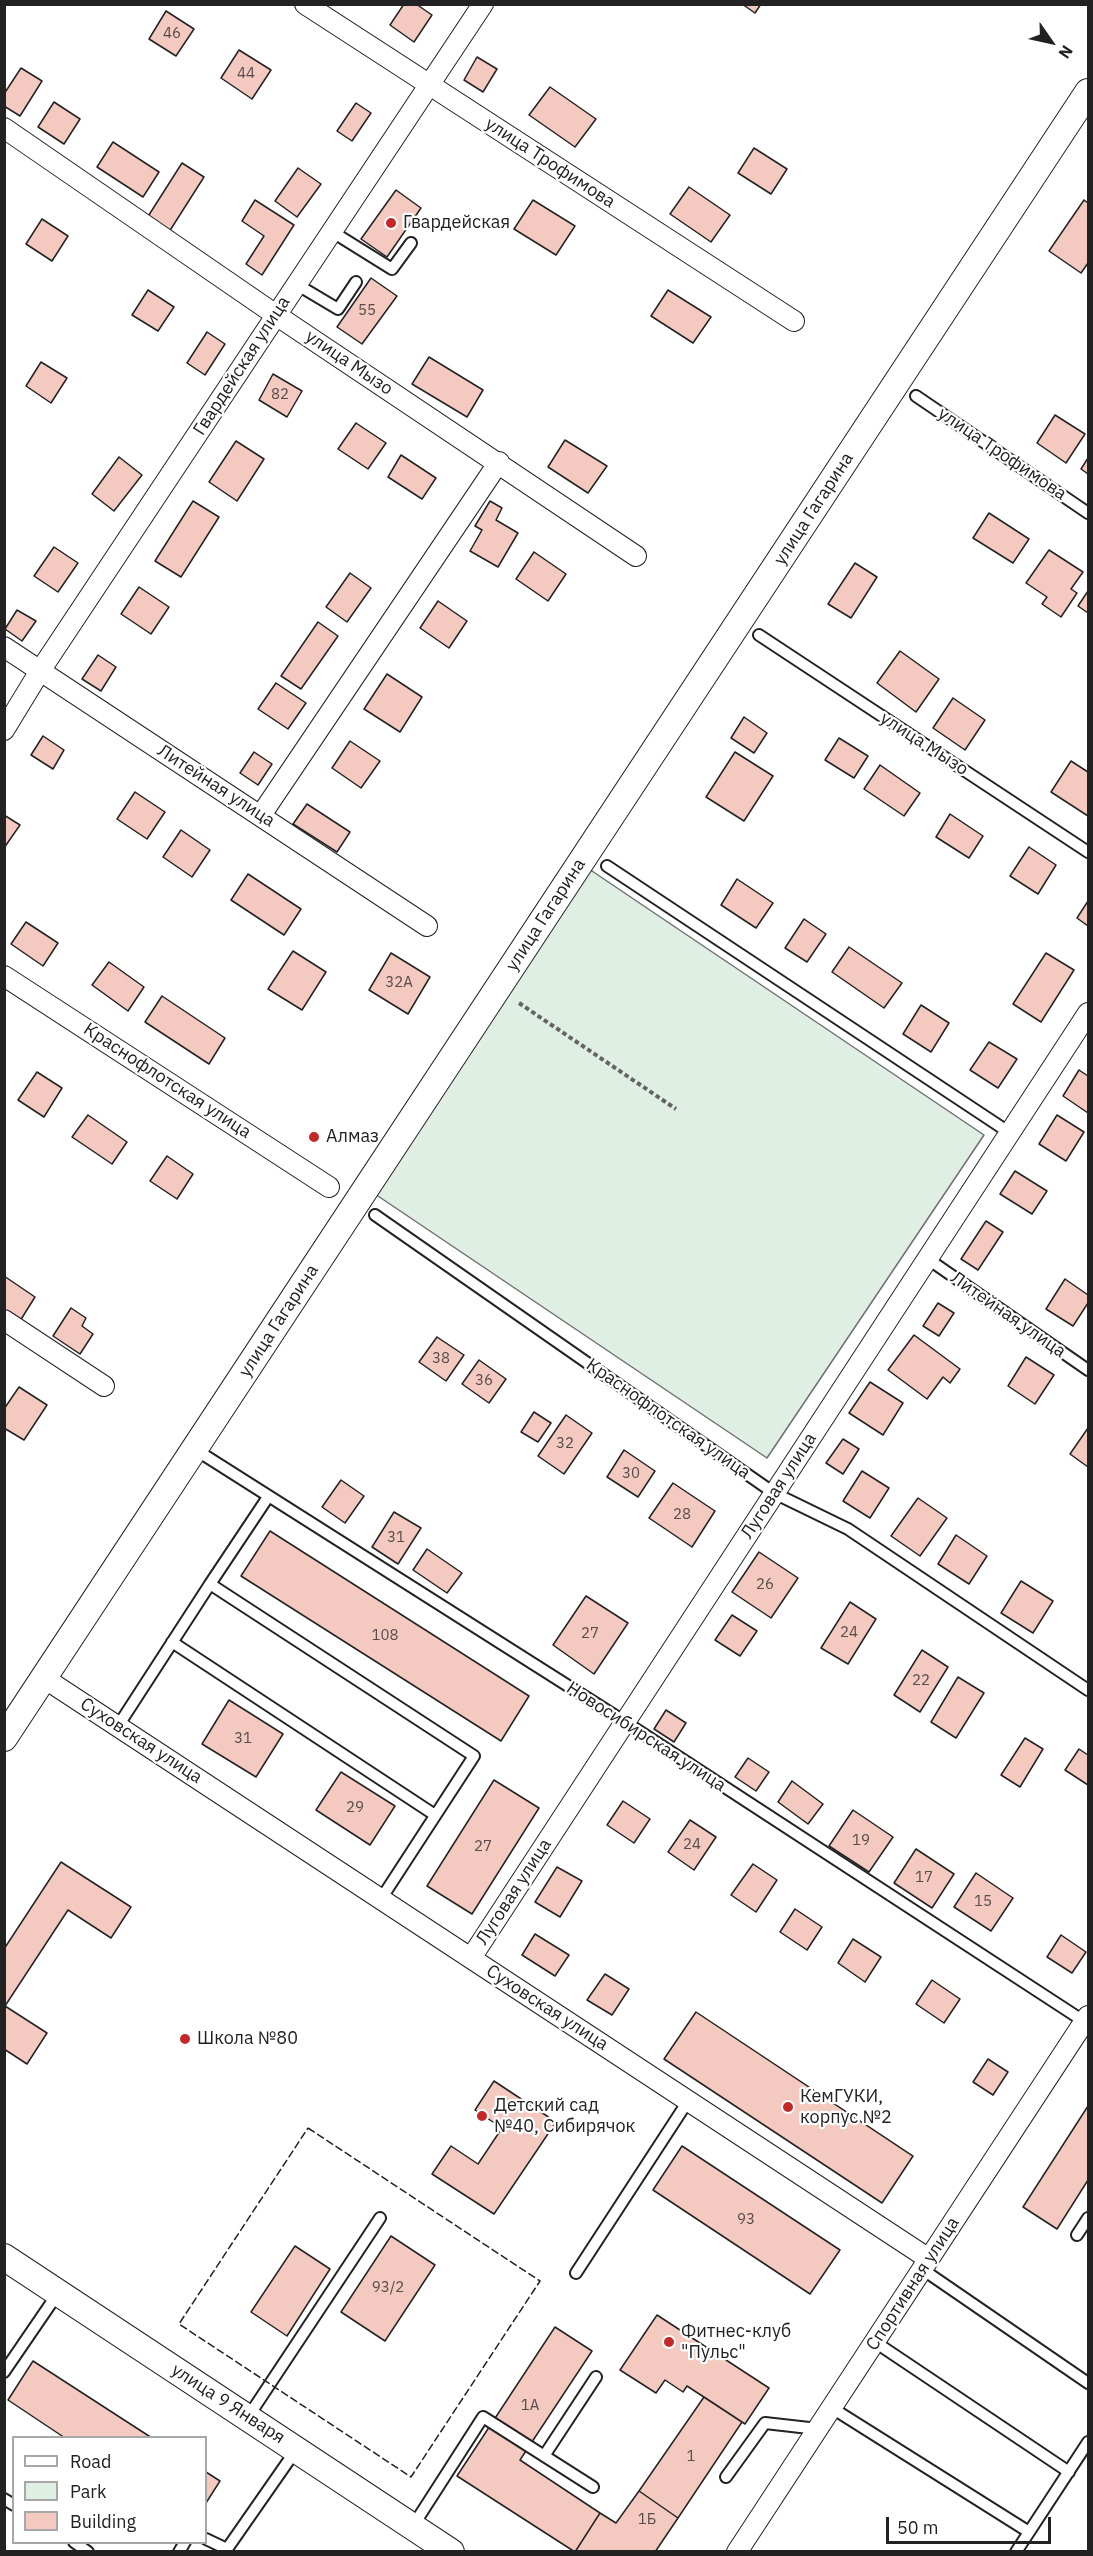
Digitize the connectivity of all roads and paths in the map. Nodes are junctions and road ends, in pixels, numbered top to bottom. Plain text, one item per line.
1 (305, 4) edge
2 (483, 4) edge
3 (431, 86) junction
4 (1089, 92) edge
5 (4, 128) edge
6 (331, 231) junction
7 (411, 243) dead end
8 (356, 282) dead end
9 (296, 284) junction
10 (276, 315) junction
11 (794, 321) dead end
12 (916, 396) dead end
13 (499, 462) junction
14 (1089, 513) edge
15 (636, 556) dead end
16 (759, 635) dead end
17 (4, 648) edge
18 (40, 671) junction
19 (4, 730) edge
20 (261, 815) junction
21 (1089, 852) edge
22 (607, 866) dead end
23 (427, 926) dead end
24 (4, 976) edge
25 (519, 1003) dead end
26 (1089, 1013) edge
27 (676, 1109) dead end
28 (1010, 1133) junction
29 (329, 1187) dead end
30 (375, 1215) dead end
31 (928, 1259) junction
32 (4, 1320) edge
33 (1089, 1370) edge
34 (104, 1386) dead end
35 (204, 1455) dead end
36 (774, 1493) junction
37 (268, 1497) junction
38 (210, 1584) junction
39 (172, 1642) junction
40 (44, 1678) junction
41 (1089, 1690) edge
42 (625, 1722) junction
43 (118, 1726) junction
44 (4, 1738) edge
45 (435, 1815) junction
46 (381, 1899) junction
47 (471, 1958) junction
48 (1087, 2019) edge
49 (688, 2101) junction
50 (380, 2218) dead end
51 (1089, 2218) edge
52 (1077, 2235) dead end
53 (4, 2257) edge
54 (926, 2264) junction
55 (576, 2273) dead end
56 (58, 2292) junction
57 (874, 2342) junction
58 (4, 2372) edge
59 (596, 2377) dead end
60 (1089, 2383) edge
61 (832, 2408) junction
62 (247, 2417) junction
63 (818, 2429) junction
64 (1089, 2442) edge
65 (296, 2450) junction
66 (544, 2456) junction
67 (1069, 2472) junction
68 (726, 2477) dead end
69 (593, 2487) dead end
70 (412, 2526) junction
71 (1029, 2532) junction
72 (207, 2539) edge
73 (737, 2551) edge
74 (451, 2552) edge
75 (1016, 2552) edge

1 - 3 street, улица Трофимова
2 - 3 street, Гвардейская улица
3 - 6 street, Гвардейская улица
3 - 11 street, улица Трофимова
4 - 40 street, улица Гагарина
5 - 10 street, улица Мызо
6 - 7 lane
6 - 9 street, Гвардейская улица
8 - 9 lane
9 - 10 street, Гвардейская улица
10 - 13 street, улица Мызо
10 - 18 street, Гвардейская улица
12 - 14 lane, улица Трофимова
13 - 15 street, улица Мызо
13 - 20 street
16 - 21 lane, улица Мызо
17 - 18 street, Литейная улица
18 - 19 street, Гвардейская улица
18 - 20 street, Литейная улица
20 - 23 street, Литейная улица
22 - 28 lane
24 - 29 street, Краснофлотская улица
25 - 27 path
26 - 28 street, Луговая улица
28 - 31 street, Луговая улица
30 - 36 lane, Краснофлотская улица
31 - 33 lane, Литейная улица
31 - 36 street, Луговая улица
32 - 34 street
35 - 37 lane, Новосибирская улица
36 - 41 lane, Краснофлотская улица
36 - 42 street, Луговая улица
37 - 38 lane
37 - 42 lane, Новосибирская улица
38 - 39 lane
38 - 45 lane
39 - 43 lane
39 - 45 lane
40 - 43 street, Суховская улица
40 - 44 street, улица Гагарина
42 - 47 street, Луговая улица
42 - 48 lane, Новосибирская улица
43 - 46 street, Суховская улица
45 - 46 lane
46 - 47 street, Суховская улица
47 - 49 street, Суховская улица
48 - 54 street, Спортивная улица
49 - 54 street, Суховская улица
49 - 55 lane
50 - 62 lane
51 - 52 lane
53 - 56 street, улица 9 Января
54 - 57 street, Спортивная улица
54 - 60 lane
56 - 58 lane
56 - 62 street, улица 9 Января
57 - 61 street, Спортивная улица
57 - 67 lane
59 - 66 lane
61 - 63 street, Спортивная улица
61 - 71 lane
62 - 65 street, улица 9 Января
63 - 68 lane
63 - 73 street, Спортивная улица
64 - 67 lane
65 - 70 street, улица 9 Января
65 - 72 lane
66 - 69 lane
66 - 70 lane
67 - 71 lane
70 - 74 street, улица 9 Января
71 - 75 lane

